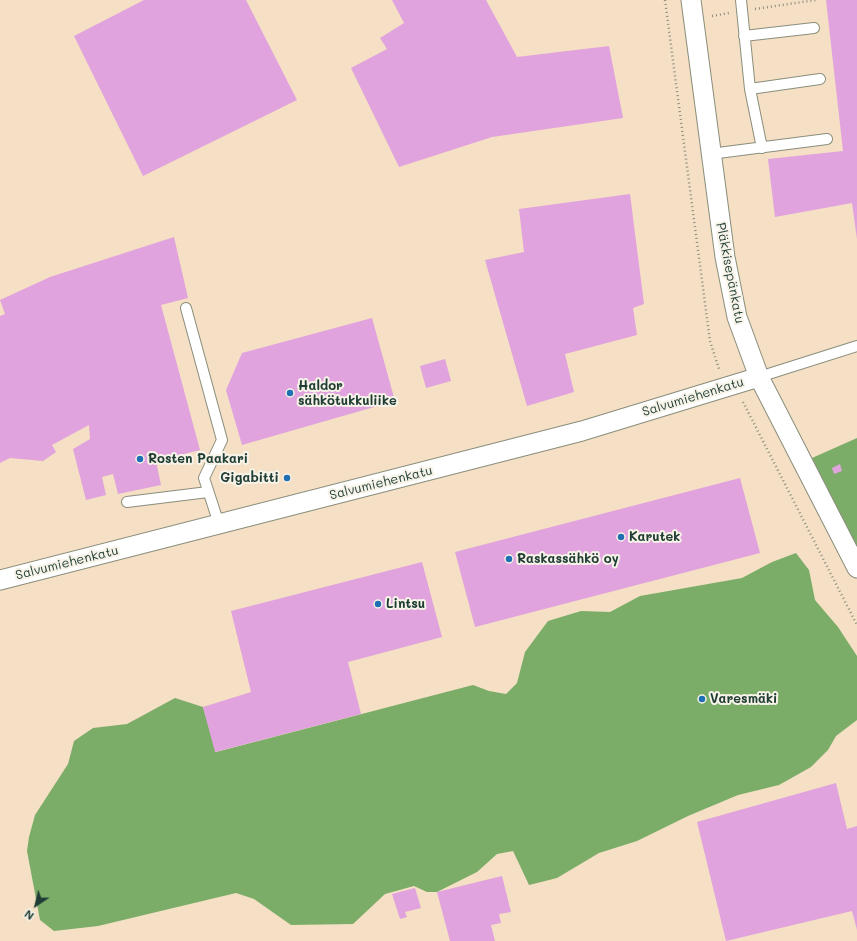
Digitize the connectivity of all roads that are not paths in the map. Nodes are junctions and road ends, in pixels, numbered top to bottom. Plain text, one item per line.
1 (691, 0) edge
2 (741, 0) edge
3 (814, 28) dead end
4 (744, 36) junction
5 (820, 79) dead end
6 (750, 89) junction
7 (827, 139) dead end
8 (762, 148) junction
9 (710, 154) junction
10 (186, 308) dead end
11 (857, 346) edge
12 (759, 377) junction
13 (208, 492) junction
14 (127, 502) dead end
15 (219, 524) junction
16 (857, 568) edge
17 (0, 580) edge

1 - 9 street, Pläkkisepänkatu
2 - 4 lane
3 - 4 lane
4 - 6 lane
5 - 6 lane
6 - 8 lane
7 - 8 lane
8 - 9 lane
9 - 12 street, Pläkkisepänkatu
10 - 13 lane
11 - 12 lane
12 - 15 street, Salvumiehenkatu
12 - 16 street, Pläkkisepänkatu
13 - 14 lane
13 - 15 lane
15 - 17 street, Salvumiehenkatu

